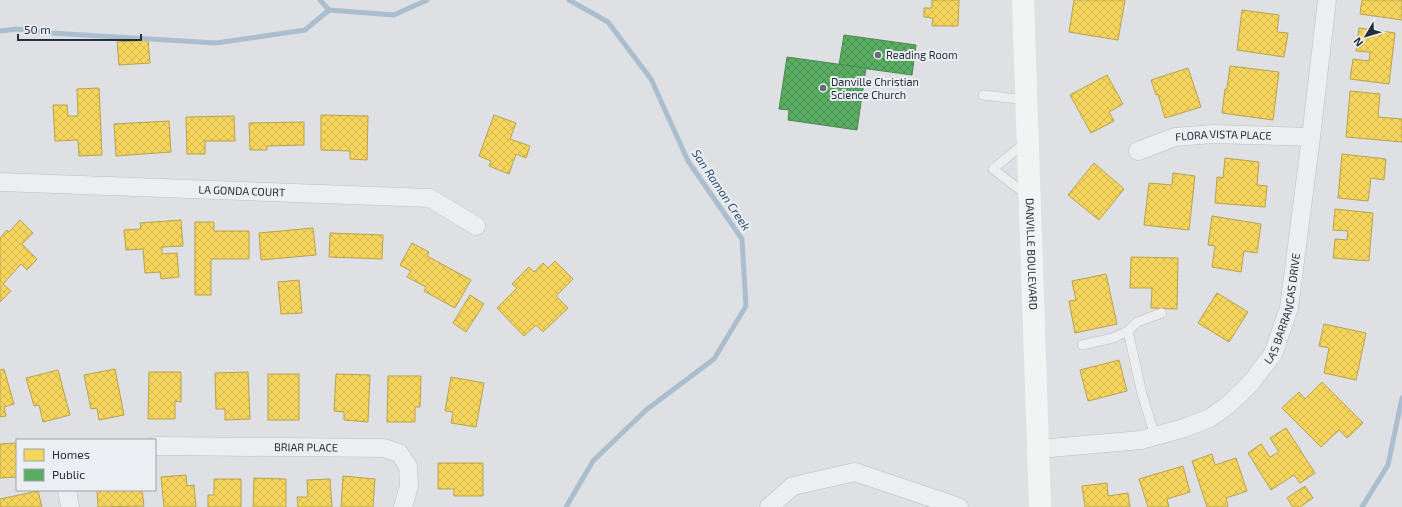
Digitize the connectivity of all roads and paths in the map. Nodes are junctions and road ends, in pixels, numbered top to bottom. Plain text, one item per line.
1 (1023, 0) edge
2 (1327, 0) edge
3 (983, 95) dead end
4 (1026, 100) junction
5 (1311, 137) junction
6 (1028, 141) junction
7 (1138, 150) dead end
8 (0, 182) edge
9 (1030, 197) junction
10 (476, 226) dead end
11 (1162, 313) dead end
12 (1128, 331) junction
13 (1082, 345) dead end
14 (1155, 436) junction
15 (156, 446) edge
16 (1039, 449) junction
17 (67, 491) edge
18 (70, 507) edge
19 (403, 507) edge
20 (769, 507) edge
21 (959, 507) edge
22 (1040, 507) edge

1 - 4 main road, DANVILLE BOULEVARD
2 - 5 street, LAS BARRANCAS DRIVE
3 - 4 lane
4 - 6 main road, DANVILLE BOULEVARD
5 - 7 street, FLORA VISTA PLACE
5 - 14 street, LAS BARRANCAS DRIVE
6 - 9 main road, DANVILLE BOULEVARD
6 - 9 lane
8 - 10 street, LA GONDA COURT
9 - 16 main road, DANVILLE BOULEVARD
11 - 12 lane
12 - 13 lane
12 - 14 lane
14 - 16 street, LAS BARRANCAS DRIVE
15 - 19 street, BRIAR PLACE
16 - 22 main road, DANVILLE BOULEVARD
17 - 18 street
20 - 21 street

